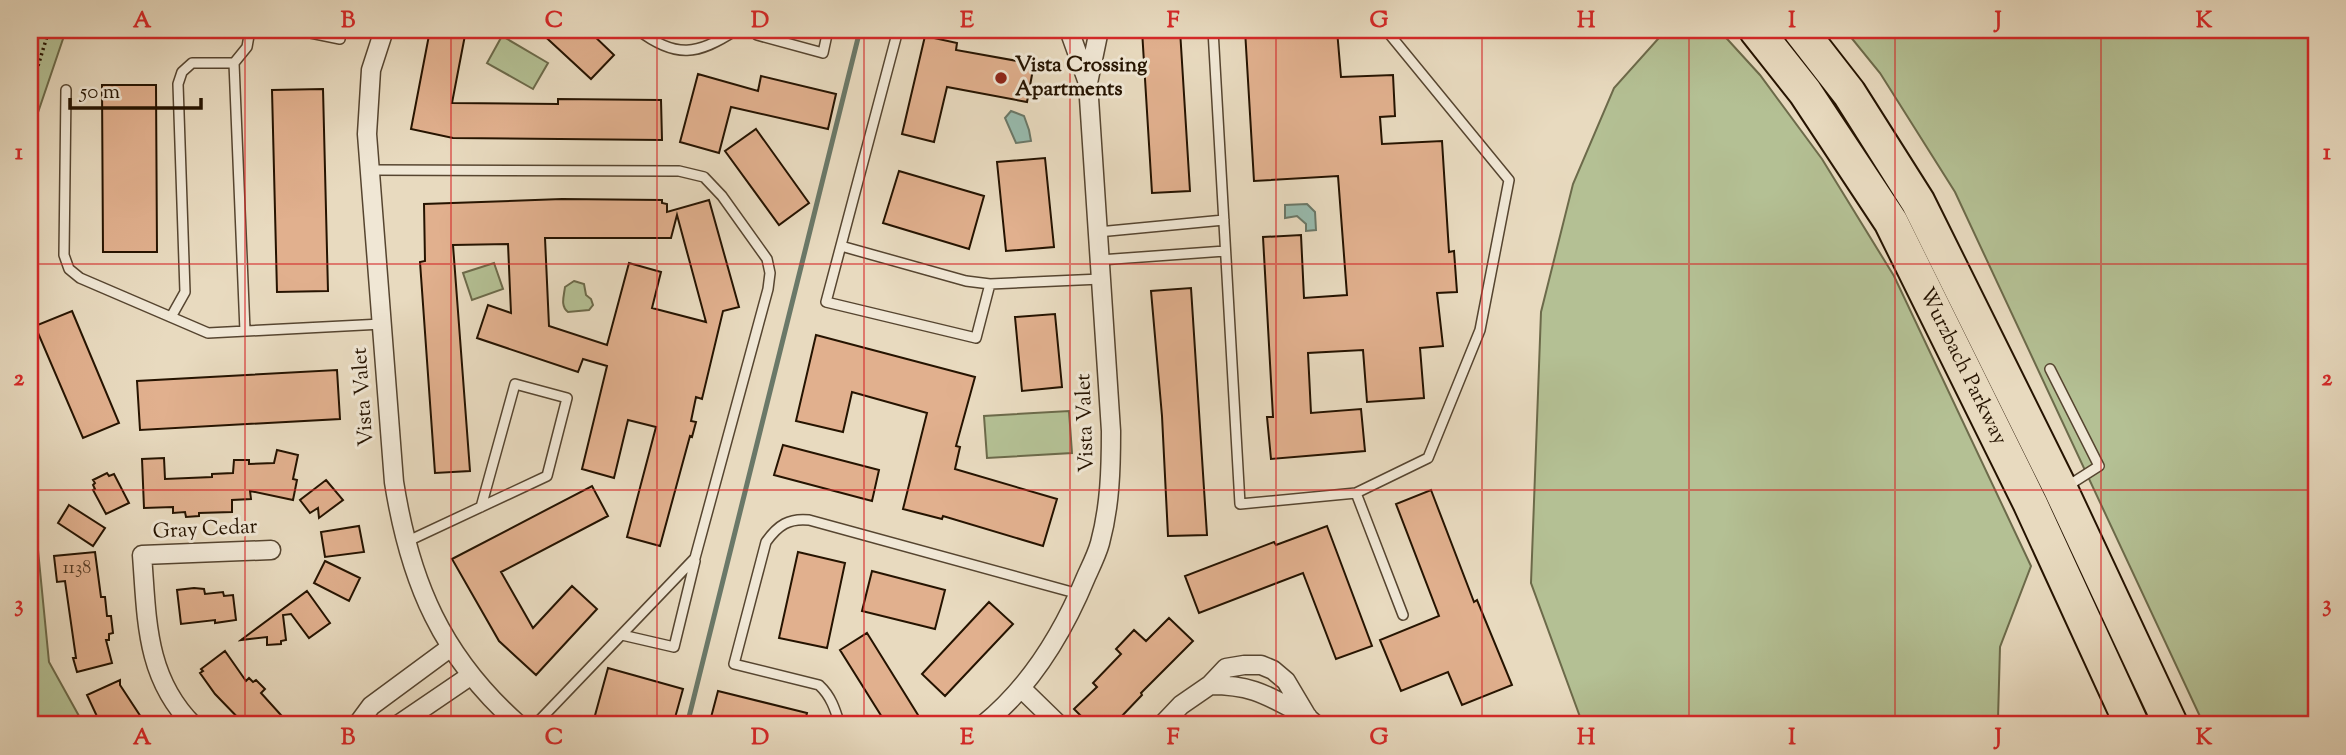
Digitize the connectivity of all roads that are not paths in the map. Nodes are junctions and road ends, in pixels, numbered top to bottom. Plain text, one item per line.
1 (250, 30) edge
2 (296, 30) edge
3 (384, 30) edge
4 (638, 30) edge
5 (736, 30) edge
6 (753, 30) edge
7 (828, 30) edge
8 (898, 30) edge
9 (1069, 30) edge
10 (1100, 30) edge
11 (1213, 30) edge
12 (1386, 30) edge
13 (1756, 30) edge
14 (1800, 30) edge
15 (340, 39) dead end
16 (234, 63) junction
17 (1088, 83) junction
18 (66, 90) dead end
19 (370, 170) junction
20 (1224, 220) junction
21 (1098, 232) junction
22 (841, 246) junction
23 (1226, 251) junction
24 (1100, 260) junction
25 (1101, 279) junction
26 (990, 284) junction
27 (172, 317) junction
28 (382, 324) junction
29 (245, 331) junction
30 (2050, 369) dead end
31 (2061, 490) junction
32 (1356, 493) junction
33 (481, 507) junction
34 (406, 542) junction
35 (271, 550) dead end
36 (695, 558) junction
37 (1079, 594) junction
38 (1403, 615) dead end
39 (622, 635) junction
40 (451, 648) junction
41 (470, 676) junction
42 (1210, 685) junction
43 (1021, 688) junction
44 (394, 689) junction
45 (405, 720) edge
46 (1312, 721) edge
47 (993, 722) edge
48 (193, 725) edge
49 (357, 725) edge
50 (519, 725) edge
51 (535, 725) edge
52 (840, 725) edge
53 (1059, 725) edge
54 (1162, 725) edge
55 (2132, 725) edge
56 (2171, 725) edge

1 - 16 lane
2 - 15 lane
3 - 19 street, Vista Valet
4 - 5 lane
6 - 7 lane
8 - 22 lane
9 - 17 street, Vista Valet
10 - 17 street, Vista Valet
11 - 20 lane
12 - 32 lane
13 - 55 highway, Wurzbach Parkway
14 - 31 highway, Wurzbach Parkway
16 - 27 lane
16 - 29 lane
17 - 21 street, Vista Valet
18 - 27 lane
19 - 28 street, Vista Valet
19 - 36 lane
20 - 21 lane
20 - 23 lane
21 - 24 street, Vista Valet
22 - 26 lane
22 - 26 lane
23 - 24 lane
23 - 32 lane
24 - 25 street, Vista Valet
25 - 26 lane
25 - 37 street, Vista Valet
27 - 29 lane
28 - 29 lane
28 - 34 street, Vista Valet
30 - 31 lane
31 - 56 highway, Wurzbach Parkway
32 - 38 lane
33 - 33 lane
33 - 34 lane
34 - 40 street, Vista Valet
35 - 48 street, Gray Cedar
36 - 39 lane
36 - 39 lane
37 - 43 street, Vista Valet
37 - 52 lane
39 - 51 lane
40 - 41 street, Vista Valet
40 - 44 street
41 - 45 street
41 - 50 street, Vista Valet
42 - 46 street
42 - 46 street
42 - 54 street
43 - 47 street, Vista Valet
43 - 53 street
44 - 45 street
44 - 49 street

